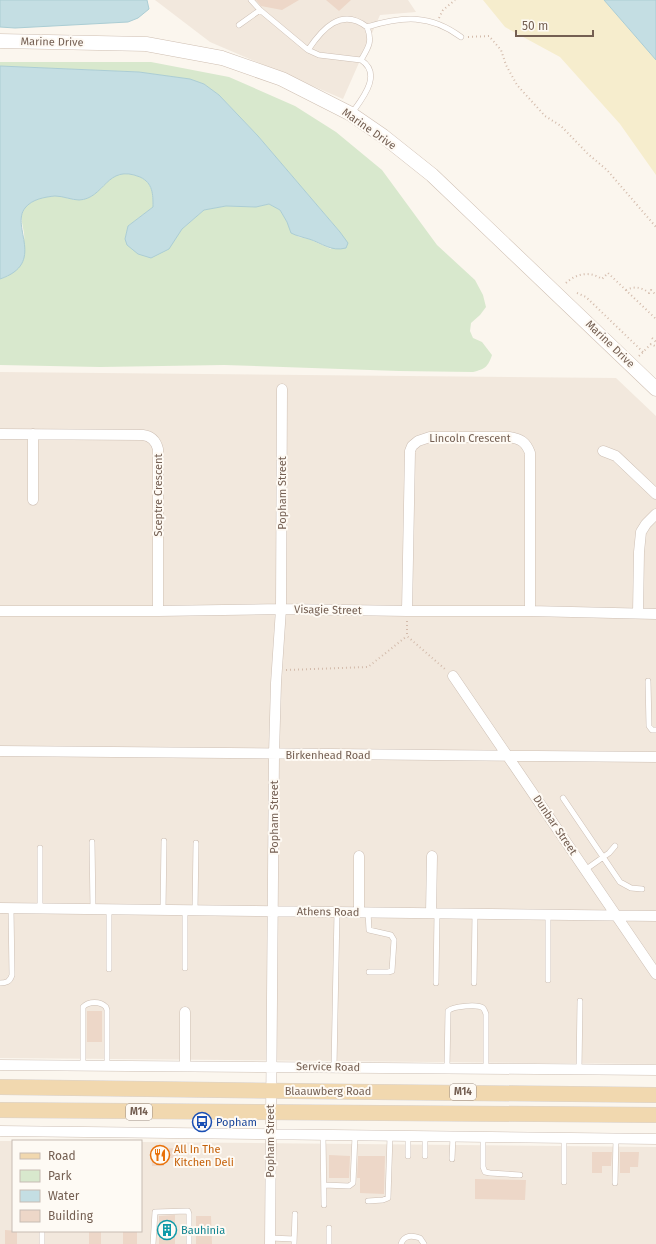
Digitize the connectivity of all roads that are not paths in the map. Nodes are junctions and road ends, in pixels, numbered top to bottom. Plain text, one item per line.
1 (251, 0) edge
2 (260, 10) junction
3 (239, 25) dead end
4 (367, 27) junction
5 (461, 37) road end
6 (0, 41) edge
7 (308, 50) junction
8 (361, 60) junction
9 (351, 114) junction
10 (656, 388) edge
11 (282, 390) dead end
12 (0, 434) edge
13 (33, 434) junction
14 (603, 451) dead end
15 (656, 494) edge
16 (33, 500) dead end
17 (656, 514) edge
18 (281, 609) junction
19 (0, 611) edge
20 (158, 611) junction
21 (406, 611) junction
22 (530, 611) junction
23 (638, 613) junction
24 (656, 614) edge
25 (454, 676) road end
26 (648, 681) dead end
27 (656, 730) edge
28 (0, 751) edge
29 (274, 754) junction
30 (508, 755) junction
31 (656, 757) edge
32 (563, 798) dead end
33 (164, 841) dead end
34 (92, 842) dead end
35 (196, 843) dead end
36 (615, 846) dead end
37 (40, 848) dead end
38 (359, 856) dead end
39 (432, 856) dead end
40 (603, 858) junction
41 (585, 870) junction
42 (642, 889) dead end
43 (0, 908) edge
44 (11, 909) junction
45 (40, 909) junction
46 (93, 909) junction
47 (110, 910) junction
48 (163, 910) junction
49 (190, 910) junction
50 (273, 911) junction
51 (336, 912) junction
52 (364, 912) junction
53 (434, 913) junction
54 (475, 914) junction
55 (548, 914) junction
56 (615, 915) junction
57 (656, 916) edge
58 (185, 968) dead end
59 (109, 969) dead end
60 (369, 972) dead end
61 (656, 974) edge
62 (548, 980) dead end
63 (0, 983) edge
64 (436, 983) dead end
65 (474, 983) dead end
66 (580, 1001) dead end
67 (185, 1012) dead end
68 (0, 1065) edge
69 (83, 1065) junction
70 (107, 1065) junction
71 (185, 1066) junction
72 (271, 1067) junction
73 (334, 1067) junction
74 (447, 1068) junction
75 (486, 1069) junction
76 (579, 1070) junction
77 (656, 1070) edge
78 (0, 1087) edge
79 (271, 1092) junction
80 (656, 1094) edge
81 (0, 1110) edge
82 (271, 1112) junction
83 (656, 1115) edge
84 (0, 1131) edge
85 (270, 1134) junction
86 (323, 1135) junction
87 (355, 1135) junction
88 (390, 1136) junction
89 (408, 1136) junction
90 (425, 1136) junction
91 (453, 1136) junction
92 (483, 1137) junction
93 (564, 1138) junction
94 (616, 1138) junction
95 (656, 1138) edge
96 (408, 1156) dead end
97 (425, 1156) dead end
98 (452, 1159) dead end
99 (520, 1175) dead end
100 (564, 1182) dead end
101 (615, 1183) dead end
102 (324, 1185) junction
103 (368, 1201) dead end
104 (324, 1205) dead end
105 (295, 1214) dead end
106 (329, 1228) dead end
107 (42, 1232) edge
108 (270, 1241) edge
109 (294, 1241) edge
110 (42, 1244) edge
111 (154, 1244) edge
112 (189, 1244) edge
113 (329, 1244) edge
114 (401, 1244) edge
115 (424, 1244) edge

1 - 2 lane
2 - 3 lane
2 - 7 lane
4 - 5 lane
4 - 7 lane
4 - 8 lane
6 - 9 main road, Marine Drive
7 - 8 lane
8 - 9 lane
9 - 10 main road, Marine Drive
11 - 18 street, Popham Street
12 - 13 street, Sceptre Crescent
13 - 16 street
13 - 20 street, Sceptre Crescent
14 - 15 street
17 - 23 street
18 - 20 street, Visagie Street
18 - 21 street, Visagie Street
18 - 29 street, Popham Street
19 - 20 street, Visagie Street
21 - 22 street, Visagie Street
21 - 22 street, Lincoln Crescent
22 - 23 street, Visagie Street
23 - 24 street, Visagie Street
25 - 30 street, Dunbar Street
26 - 27 lane
28 - 29 street, Birkenhead Road
29 - 30 street, Birkenhead Road
29 - 50 street, Popham Street
30 - 31 street, Birkenhead Road
30 - 41 street, Dunbar Street
32 - 40 lane
33 - 48 lane
34 - 46 lane
35 - 49 lane
36 - 40 lane
37 - 45 lane
38 - 52 street
39 - 53 street
40 - 41 lane
40 - 42 lane
41 - 56 street, Dunbar Street
43 - 44 street, Athens Road
44 - 45 street, Athens Road
44 - 63 lane
45 - 46 street, Athens Road
46 - 47 street, Athens Road
47 - 48 street, Athens Road
47 - 59 lane
48 - 49 street, Athens Road
49 - 50 street, Athens Road
49 - 58 lane
50 - 51 street, Athens Road
50 - 72 street, Popham Street
51 - 52 street, Athens Road
51 - 73 lane
52 - 53 street, Athens Road
52 - 60 lane
53 - 54 street, Athens Road
53 - 64 lane
54 - 55 street, Athens Road
54 - 65 lane
55 - 56 street, Athens Road
55 - 62 lane
56 - 57 street, Athens Road
56 - 61 street, Dunbar Street
66 - 76 lane
67 - 71 street
68 - 69 street, Service Road
69 - 70 street, Service Road
69 - 70 lane
70 - 71 street, Service Road
71 - 72 street, Service Road
72 - 73 street, Service Road
72 - 79 street, Popham Street
73 - 74 street, Service Road
74 - 75 street, Service Road
74 - 75 lane
75 - 76 street, Service Road
76 - 77 street, Service Road
78 - 79 main road, Blaauwberg Road / M14
79 - 80 main road, Blaauwberg Road / M14
79 - 82 street, Popham Street
81 - 82 main road, Blaauwberg Road / M14
82 - 83 main road, Blaauwberg Road / M14
82 - 85 street, Popham Street
84 - 85 street
85 - 86 street
85 - 108 street, Popham Street
86 - 87 street
86 - 102 lane
87 - 88 street
87 - 102 lane
88 - 89 street
88 - 103 lane
89 - 90 street
89 - 96 lane
90 - 91 street
90 - 97 lane
91 - 92 street
91 - 98 lane
92 - 93 street
92 - 99 lane
93 - 94 street
93 - 100 lane
94 - 95 street
94 - 101 lane
102 - 104 lane
105 - 109 lane
106 - 113 lane
107 - 110 lane
108 - 109 lane
111 - 112 lane
114 - 115 lane

